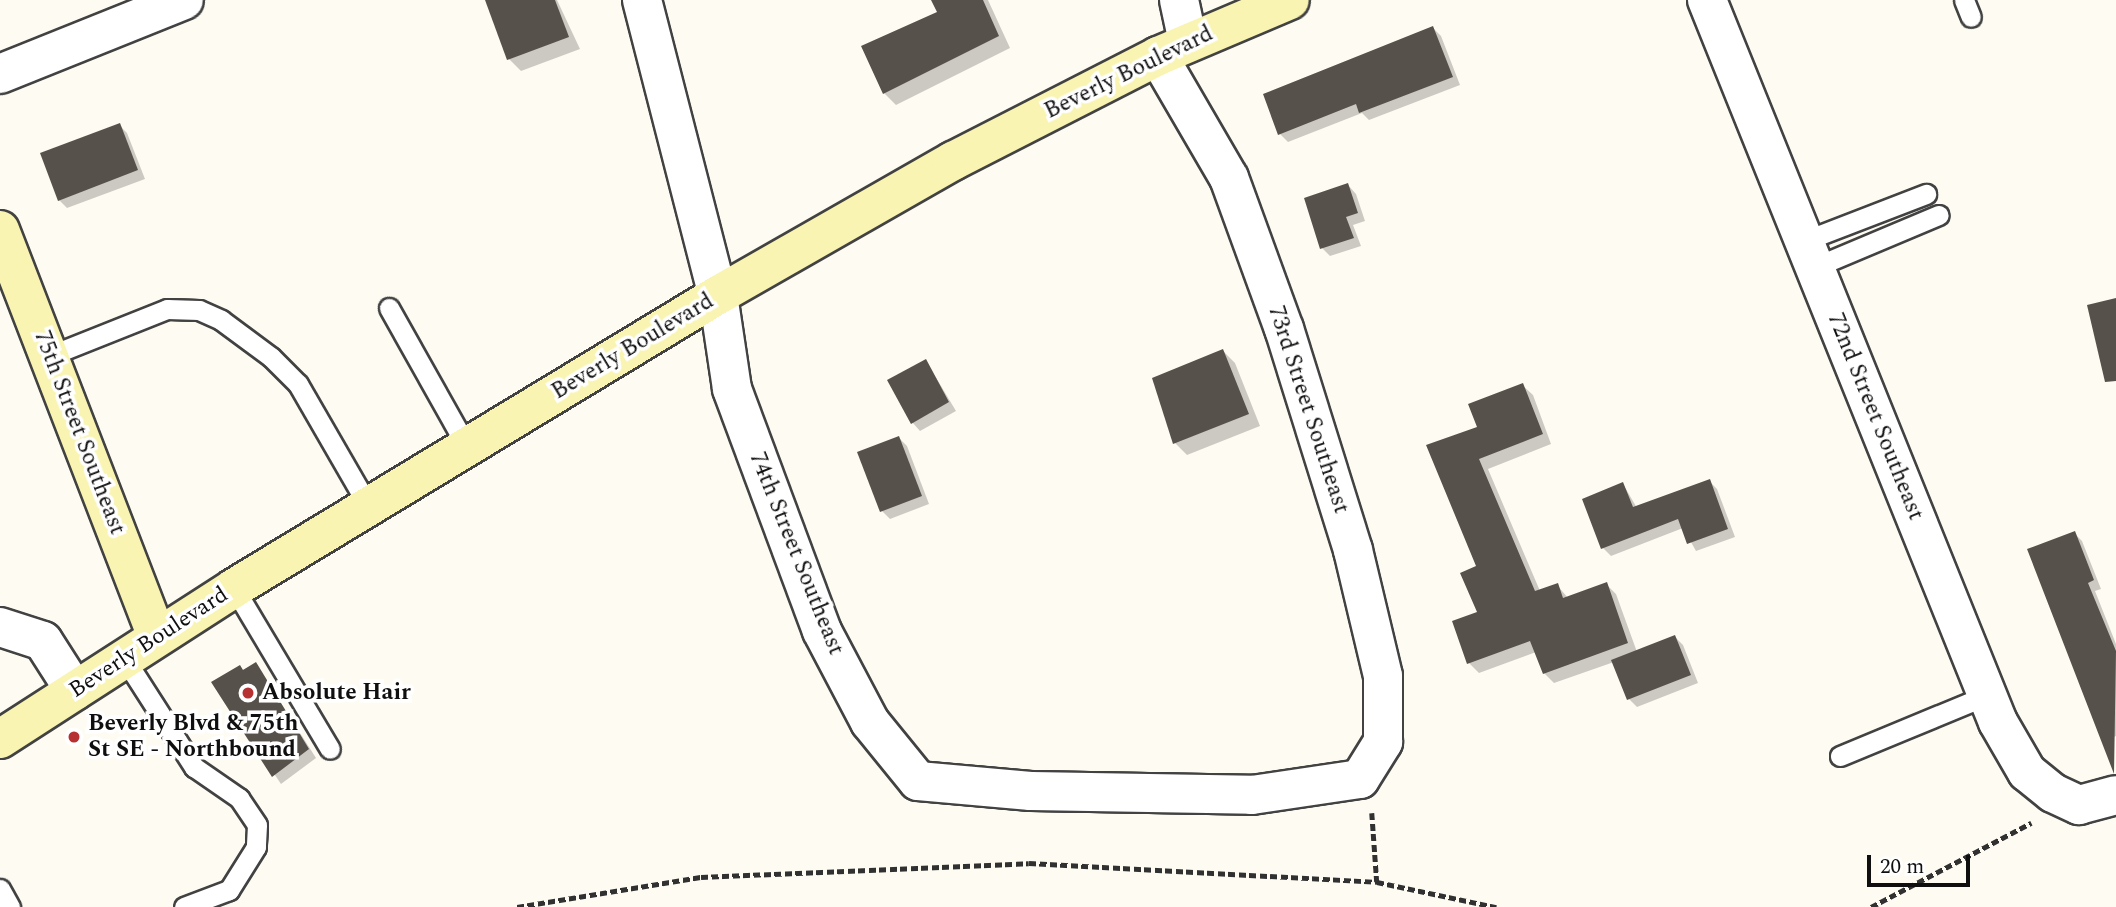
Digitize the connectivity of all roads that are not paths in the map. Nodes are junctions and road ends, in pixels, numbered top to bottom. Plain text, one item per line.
1 (184, 0) edge
2 (642, 0) edge
3 (1179, 0) edge
4 (1290, 0) edge
5 (1707, 0) edge
6 (1173, 49) junction
7 (0, 74) edge
8 (1926, 194) dead end
9 (1939, 215) dead end
10 (0, 230) edge
11 (1810, 254) junction
12 (718, 295) junction
13 (390, 308) dead end
14 (48, 356) junction
15 (467, 447) junction
16 (369, 507) junction
17 (234, 588) junction
18 (0, 627) edge
19 (157, 636) junction
20 (124, 658) junction
21 (75, 691) junction
22 (1987, 695) junction
23 (0, 739) edge
24 (330, 749) dead end
25 (1840, 756) dead end
26 (1360, 779) joint
27 (2116, 795) edge
28 (0, 889) edge
29 (10, 907) edge
30 (184, 907) edge

1 - 7 street
2 - 12 street, 74th Street Southeast
3 - 6 street, 73rd Street Southeast
4 - 6 main road, Beverly Boulevard
5 - 11 street, 72nd Street Southeast
6 - 12 main road, Beverly Boulevard
6 - 26 street, 73rd Street Southeast
8 - 11 lane
9 - 11 lane
10 - 14 main road, 75th Street Southeast
11 - 22 street, 72nd Street Southeast
12 - 15 main road, Beverly Boulevard
12 - 26 street, 74th Street Southeast
13 - 15 lane
14 - 16 lane
14 - 19 main road, 75th Street Southeast
15 - 16 main road, Beverly Boulevard
16 - 17 main road, Beverly Boulevard
17 - 19 main road, Beverly Boulevard
17 - 24 lane
18 - 21 street
19 - 20 main road, Beverly Boulevard
20 - 21 main road, Beverly Boulevard
20 - 30 lane
21 - 23 main road, Beverly Boulevard
22 - 25 lane
22 - 27 street, 72nd Street Southeast
28 - 29 lane

